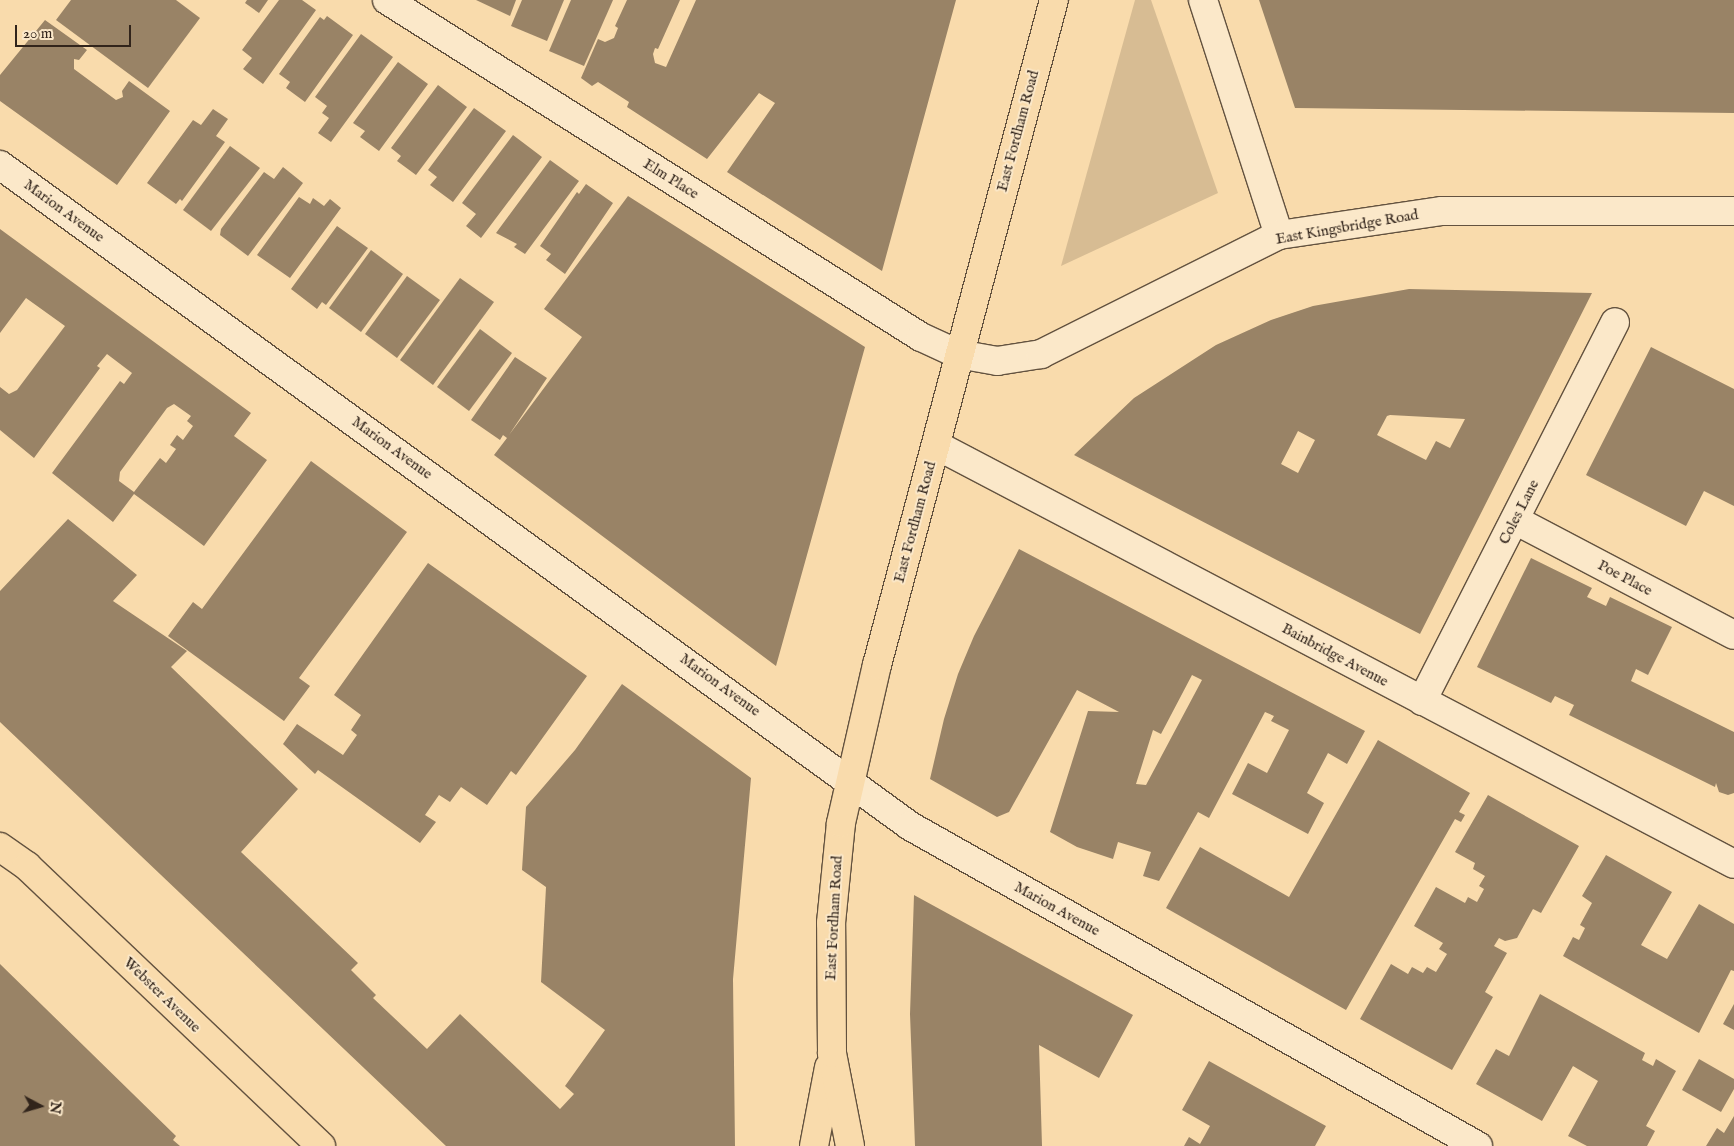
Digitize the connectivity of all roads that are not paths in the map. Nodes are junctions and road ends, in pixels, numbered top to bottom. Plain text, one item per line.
1 (387, 0) edge
2 (1054, 0) edge
3 (1203, 0) edge
4 (0, 165) edge
5 (1734, 211) edge
6 (1278, 235) junction
7 (1615, 322) dead end
8 (958, 354) junction
9 (936, 445) junction
10 (1515, 520) junction
11 (1734, 635) edge
12 (1422, 701) junction
13 (849, 780) junction
14 (0, 847) edge
15 (1734, 864) edge
16 (832, 1053) junction
17 (321, 1146) edge
18 (814, 1146) edge
19 (850, 1146) edge
20 (1478, 1146) edge

1 - 8 street, Elm Place
2 - 8 main road, East Fordham Road
3 - 6 street
4 - 13 street, Marion Avenue
5 - 6 street, East Kingsbridge Road
6 - 8 street, East Kingsbridge Road
7 - 10 street, Coles Lane
8 - 9 main road, East Fordham Road
9 - 12 street, Bainbridge Avenue
9 - 13 main road, East Fordham Road
10 - 11 street, Poe Place
10 - 12 street, Coles Lane
12 - 15 street, Bainbridge Avenue
13 - 16 main road, East Fordham Road
13 - 20 street, Marion Avenue
14 - 17 main road, Webster Avenue
16 - 18 main road, East Fordham Road
16 - 19 main road, East Fordham Road

